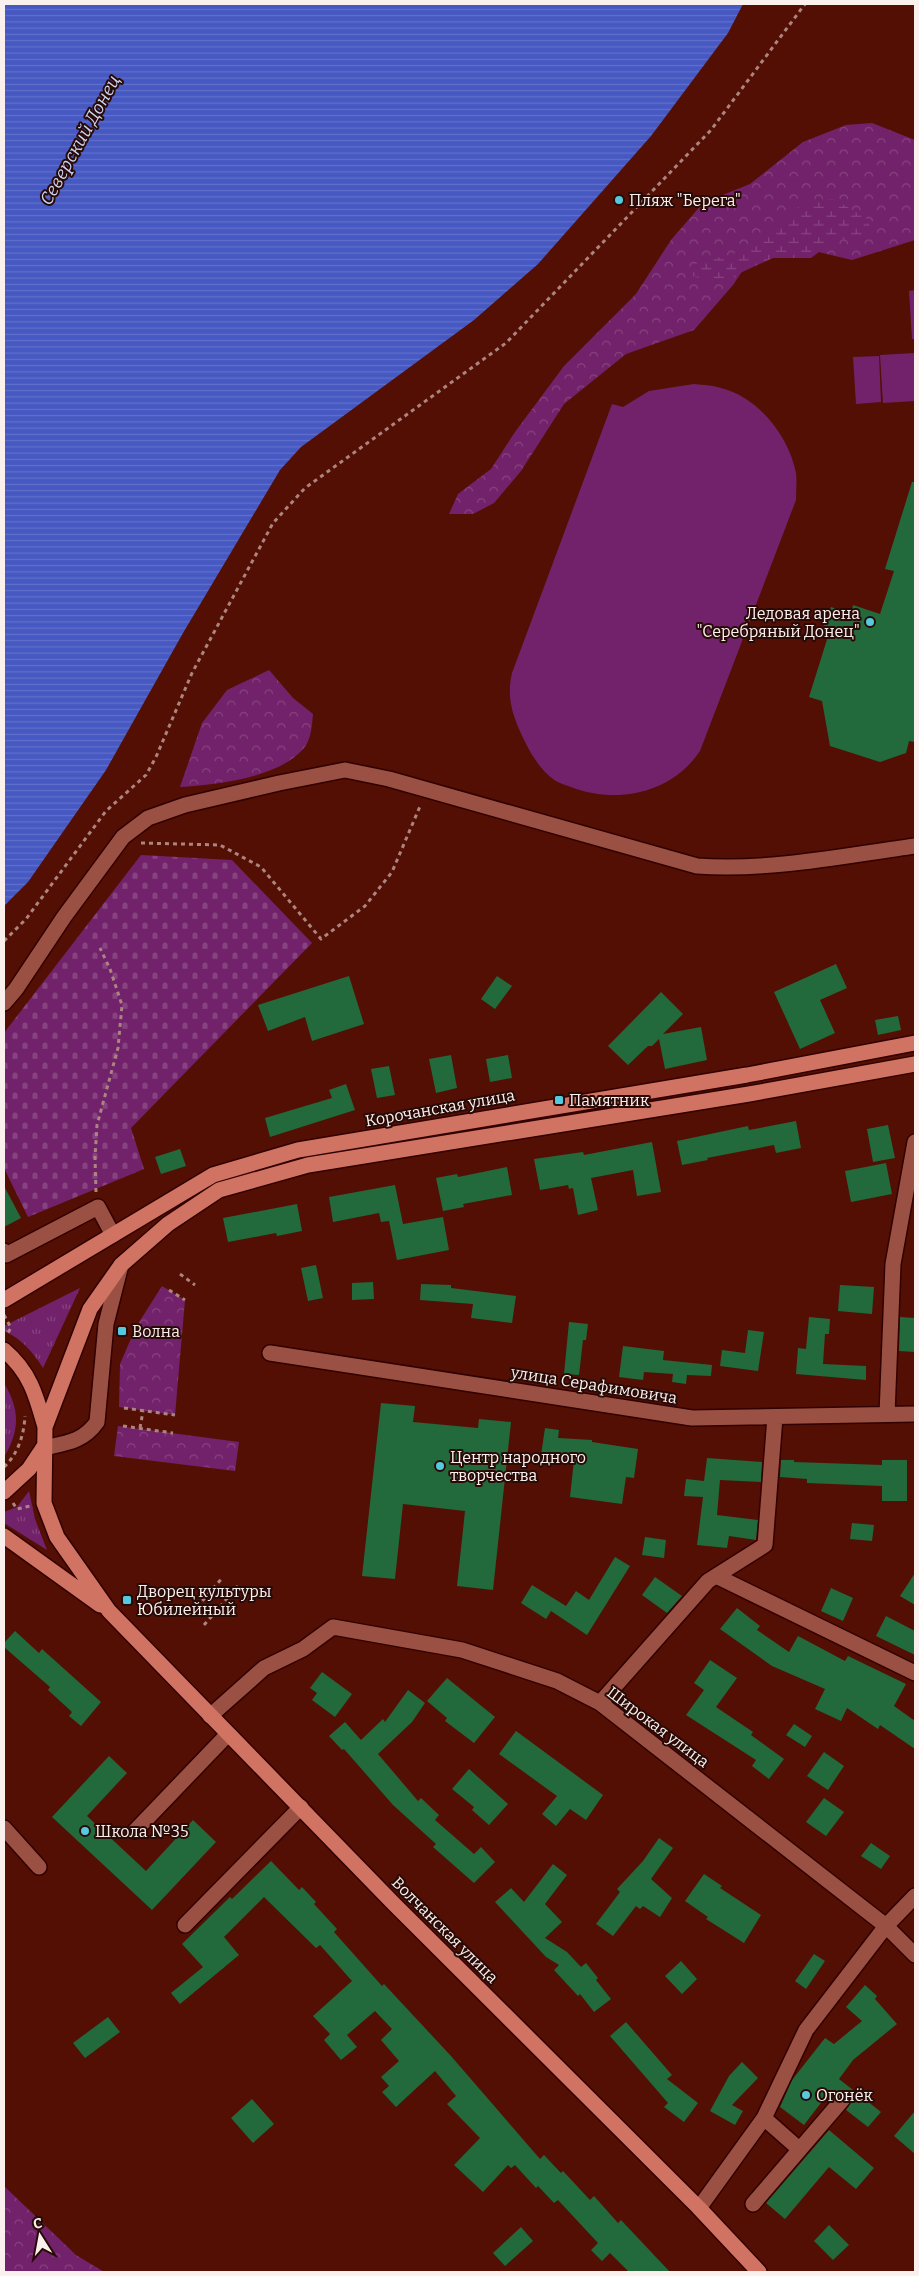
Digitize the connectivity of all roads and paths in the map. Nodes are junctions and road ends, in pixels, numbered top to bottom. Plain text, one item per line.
1 (805, 4) edge
2 (426, 791) junction
3 (123, 837) junction
4 (915, 846) edge
5 (4, 940) edge
6 (100, 948) dead end
7 (4, 1003) edge
8 (915, 1043) edge
9 (915, 1064) edge
10 (915, 1142) edge
11 (98, 1207) junction
12 (113, 1235) junction
13 (4, 1254) edge
14 (121, 1265) junction
15 (180, 1274) dead end
16 (195, 1285) dead end
17 (169, 1290) dead end
18 (4, 1300) edge
19 (185, 1300) dead end
20 (4, 1314) edge
21 (4, 1340) edge
22 (4, 1350) edge
23 (270, 1353) dead end
24 (124, 1408) dead end
25 (23, 1410) dead end
26 (143, 1411) junction
27 (887, 1414) junction
28 (915, 1414) edge
29 (175, 1415) dead end
30 (775, 1417) junction
31 (45, 1426) junction
32 (123, 1426) dead end
33 (140, 1428) junction
34 (173, 1433) dead end
35 (43, 1448) junction
36 (4, 1467) edge
37 (4, 1492) edge
38 (4, 1536) edge
39 (716, 1576) junction
40 (223, 1577) dead end
41 (238, 1586) dead end
42 (109, 1611) junction
43 (192, 1613) dead end
44 (204, 1626) dead end
45 (915, 1674) edge
46 (600, 1703) junction
47 (210, 1716) junction
48 (228, 1734) junction
49 (301, 1807) junction
50 (4, 1828) edge
51 (135, 1830) dead end
52 (39, 1867) dead end
53 (915, 1896) edge
54 (184, 1925) dead end
55 (886, 1926) junction
56 (915, 1955) edge
57 (843, 2099) dead end
58 (764, 2118) junction
59 (799, 2148) junction
60 (753, 2204) dead end
61 (699, 2208) junction
62 (759, 2272) edge

1 - 5 path
2 - 3 street
2 - 3 path
2 - 4 street
3 - 7 street
6 - 11 path
8 - 12 main road, Корочанская улица
9 - 14 main road
10 - 27 street
11 - 12 street
11 - 13 street
12 - 18 main road, Корочанская улица
14 - 31 main road
14 - 35 street
15 - 16 path
17 - 19 path
20 - 21 path
22 - 31 main road
23 - 30 street, улица Серафимовича
24 - 26 path
25 - 36 path
26 - 29 path
26 - 33 path
27 - 28 street, улица Серафимовича
27 - 30 street, улица Серафимовича
30 - 39 street
31 - 35 main road
32 - 33 path
33 - 34 path
35 - 37 main road
35 - 42 main road
38 - 42 main road
39 - 45 street
39 - 46 street
40 - 43 path
41 - 44 path
42 - 47 main road, Волчанская улица
46 - 47 street, Широкая улица
46 - 55 street, Широкая улица
47 - 48 main road, Волчанская улица
48 - 49 main road, Волчанская улица
48 - 51 street
49 - 54 street
49 - 61 main road, Волчанская улица
50 - 52 street
53 - 55 street
55 - 56 street, Широкая улица
55 - 58 street
57 - 59 street
58 - 59 street
58 - 61 street
59 - 60 street
61 - 62 main road, Волчанская улица

